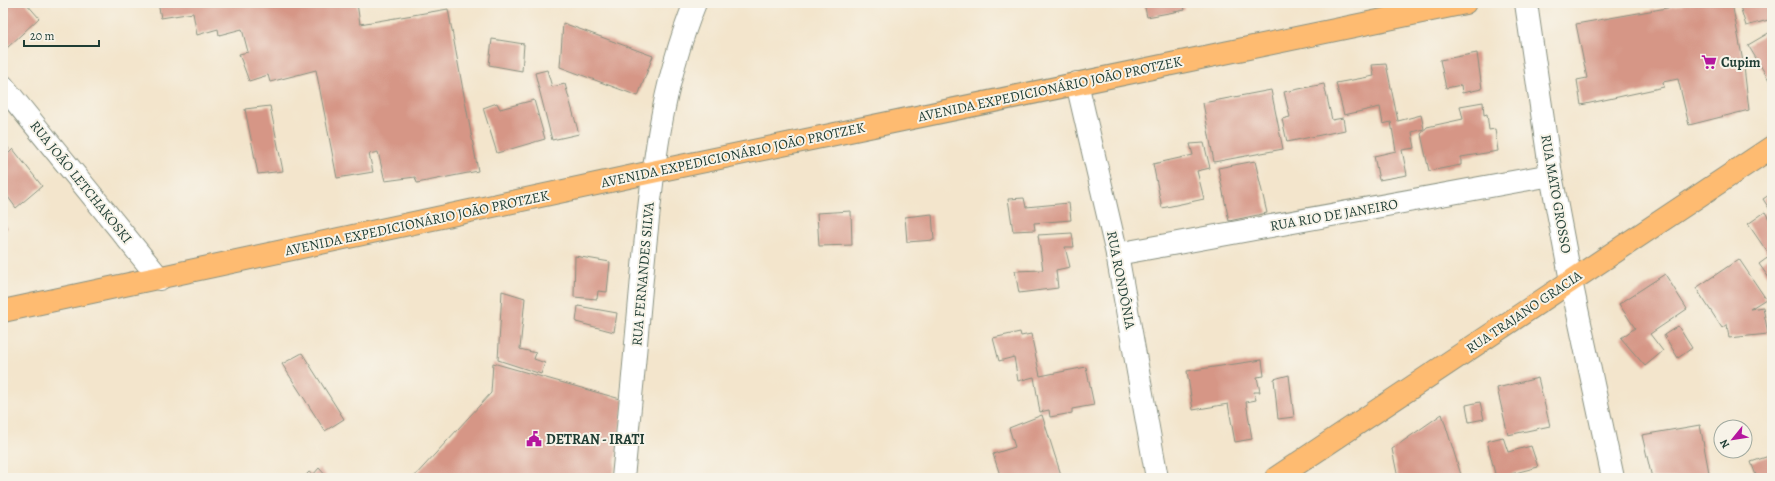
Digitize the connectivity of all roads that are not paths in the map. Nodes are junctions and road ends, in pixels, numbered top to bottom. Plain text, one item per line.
1 (694, 3) edge
2 (1464, 3) edge
3 (1526, 3) edge
4 (1077, 83) junction
5 (3, 86) edge
6 (1770, 150) edge
7 (652, 172) junction
8 (1552, 175) junction
9 (1117, 254) junction
10 (160, 279) junction
11 (1571, 281) junction
12 (3, 311) edge
13 (624, 478) edge
14 (1157, 478) edge
15 (1276, 478) edge
16 (1613, 478) edge

1 - 7 street, RUA FERNANDES SILVA
2 - 4 main road, AVENIDA EXPEDICIONÁRIO JOÃO PROTZEK
3 - 8 street, RUA MATO GROSSO
4 - 7 main road, AVENIDA EXPEDICIONÁRIO JOÃO PROTZEK
4 - 9 street, RUA RONDÔNIA
5 - 10 street, RUA JOÃO LETCHAKOSKI
6 - 11 main road, RUA TRAJANO GRACIA
7 - 10 main road, AVENIDA EXPEDICIONÁRIO JOÃO PROTZEK
7 - 13 street, RUA FERNANDES SILVA
8 - 9 street, RUA RIO DE JANEIRO
8 - 11 street, RUA MATO GROSSO
9 - 14 street, RUA RONDÔNIA
10 - 12 main road, AVENIDA EXPEDICIONÁRIO JOÃO PROTZEK
11 - 15 main road, RUA TRAJANO GRACIA
11 - 16 street, RUA MATO GROSSO

